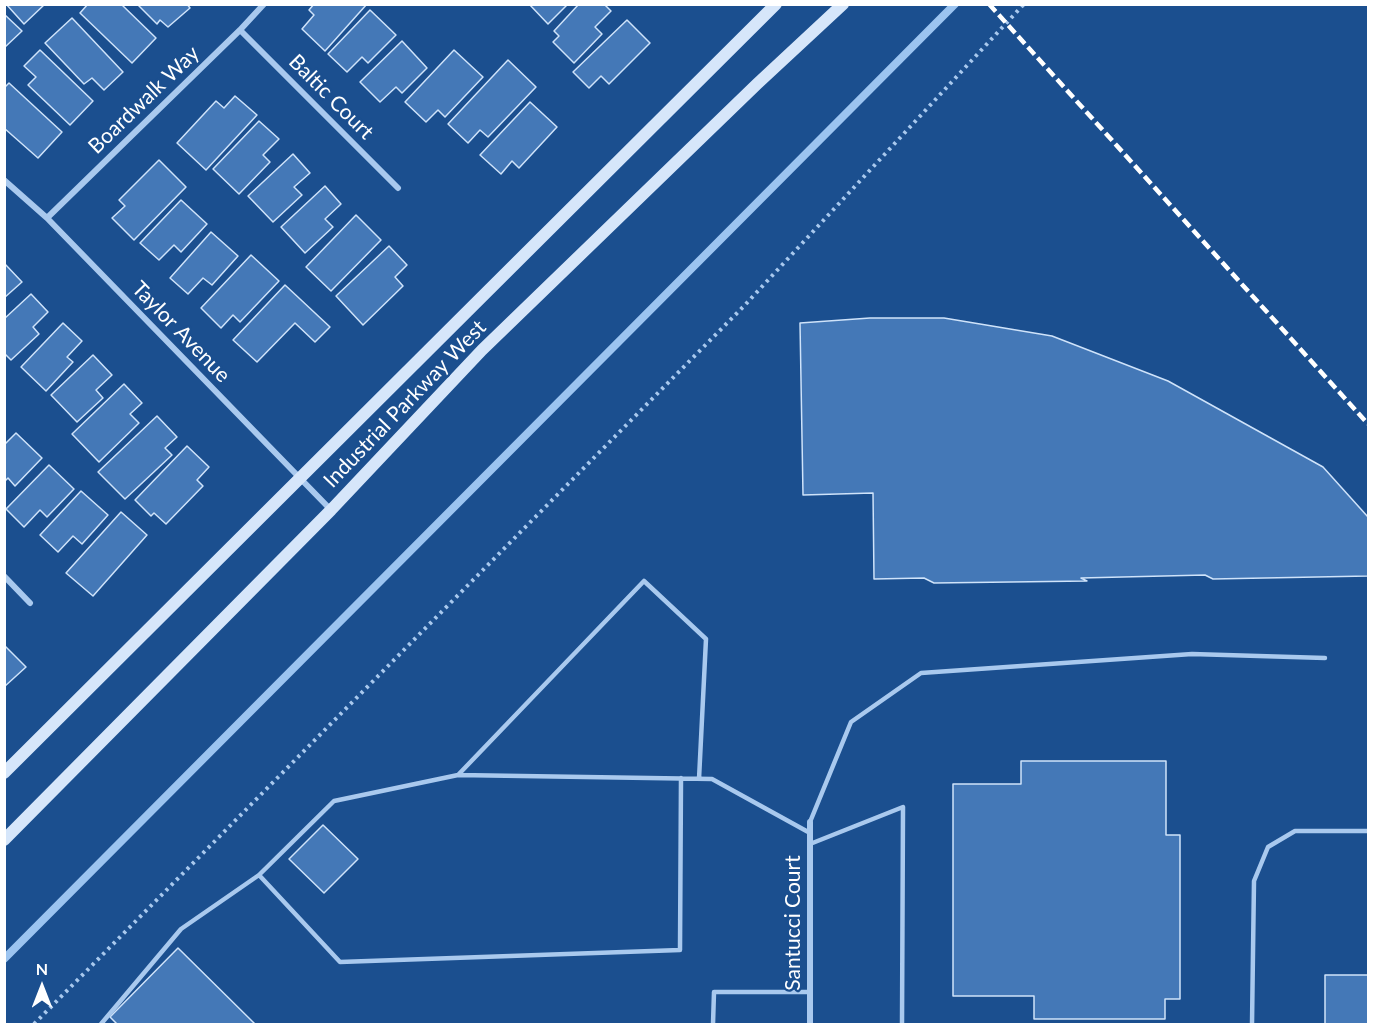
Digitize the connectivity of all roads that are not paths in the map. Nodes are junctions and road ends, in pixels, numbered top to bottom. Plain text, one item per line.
1 (264, 4) edge
2 (776, 4) edge
3 (843, 4) edge
4 (240, 30) junction
5 (4, 180) edge
6 (398, 188) dead end
7 (46, 218) junction
8 (299, 477) junction
9 (331, 510) junction
10 (4, 576) edge
11 (30, 603) dead end
12 (1325, 658) dead end
13 (4, 773) edge
14 (458, 775) junction
15 (681, 778) junction
16 (699, 779) junction
17 (810, 822) joint
18 (1368, 831) edge
19 (810, 833) junction
20 (4, 840) edge
21 (810, 844) junction
22 (259, 875) junction
23 (810, 992) junction
24 (101, 1024) edge
25 (713, 1024) edge
26 (810, 1024) edge
27 (902, 1024) edge
28 (1252, 1024) edge

1 - 4 street, Boardwalk Way
2 - 8 main road, Industrial Parkway West
3 - 9 main road, Industrial Parkway West
4 - 6 street, Baltic Court
4 - 7 street, Boardwalk Way
5 - 7 street, Taylor Avenue
7 - 8 street, Taylor Avenue
8 - 9 street, Taylor Avenue
8 - 13 main road, Industrial Parkway West
9 - 20 main road, Industrial Parkway West
10 - 11 street
12 - 17 lane
14 - 15 lane
14 - 16 lane
14 - 22 lane
15 - 16 lane
15 - 22 lane
16 - 19 lane
17 - 19 street, Santucci Court
18 - 28 lane
19 - 21 street, Santucci Court
21 - 23 street, Santucci Court
21 - 27 lane
22 - 24 lane
23 - 25 lane
23 - 26 street, Santucci Court

